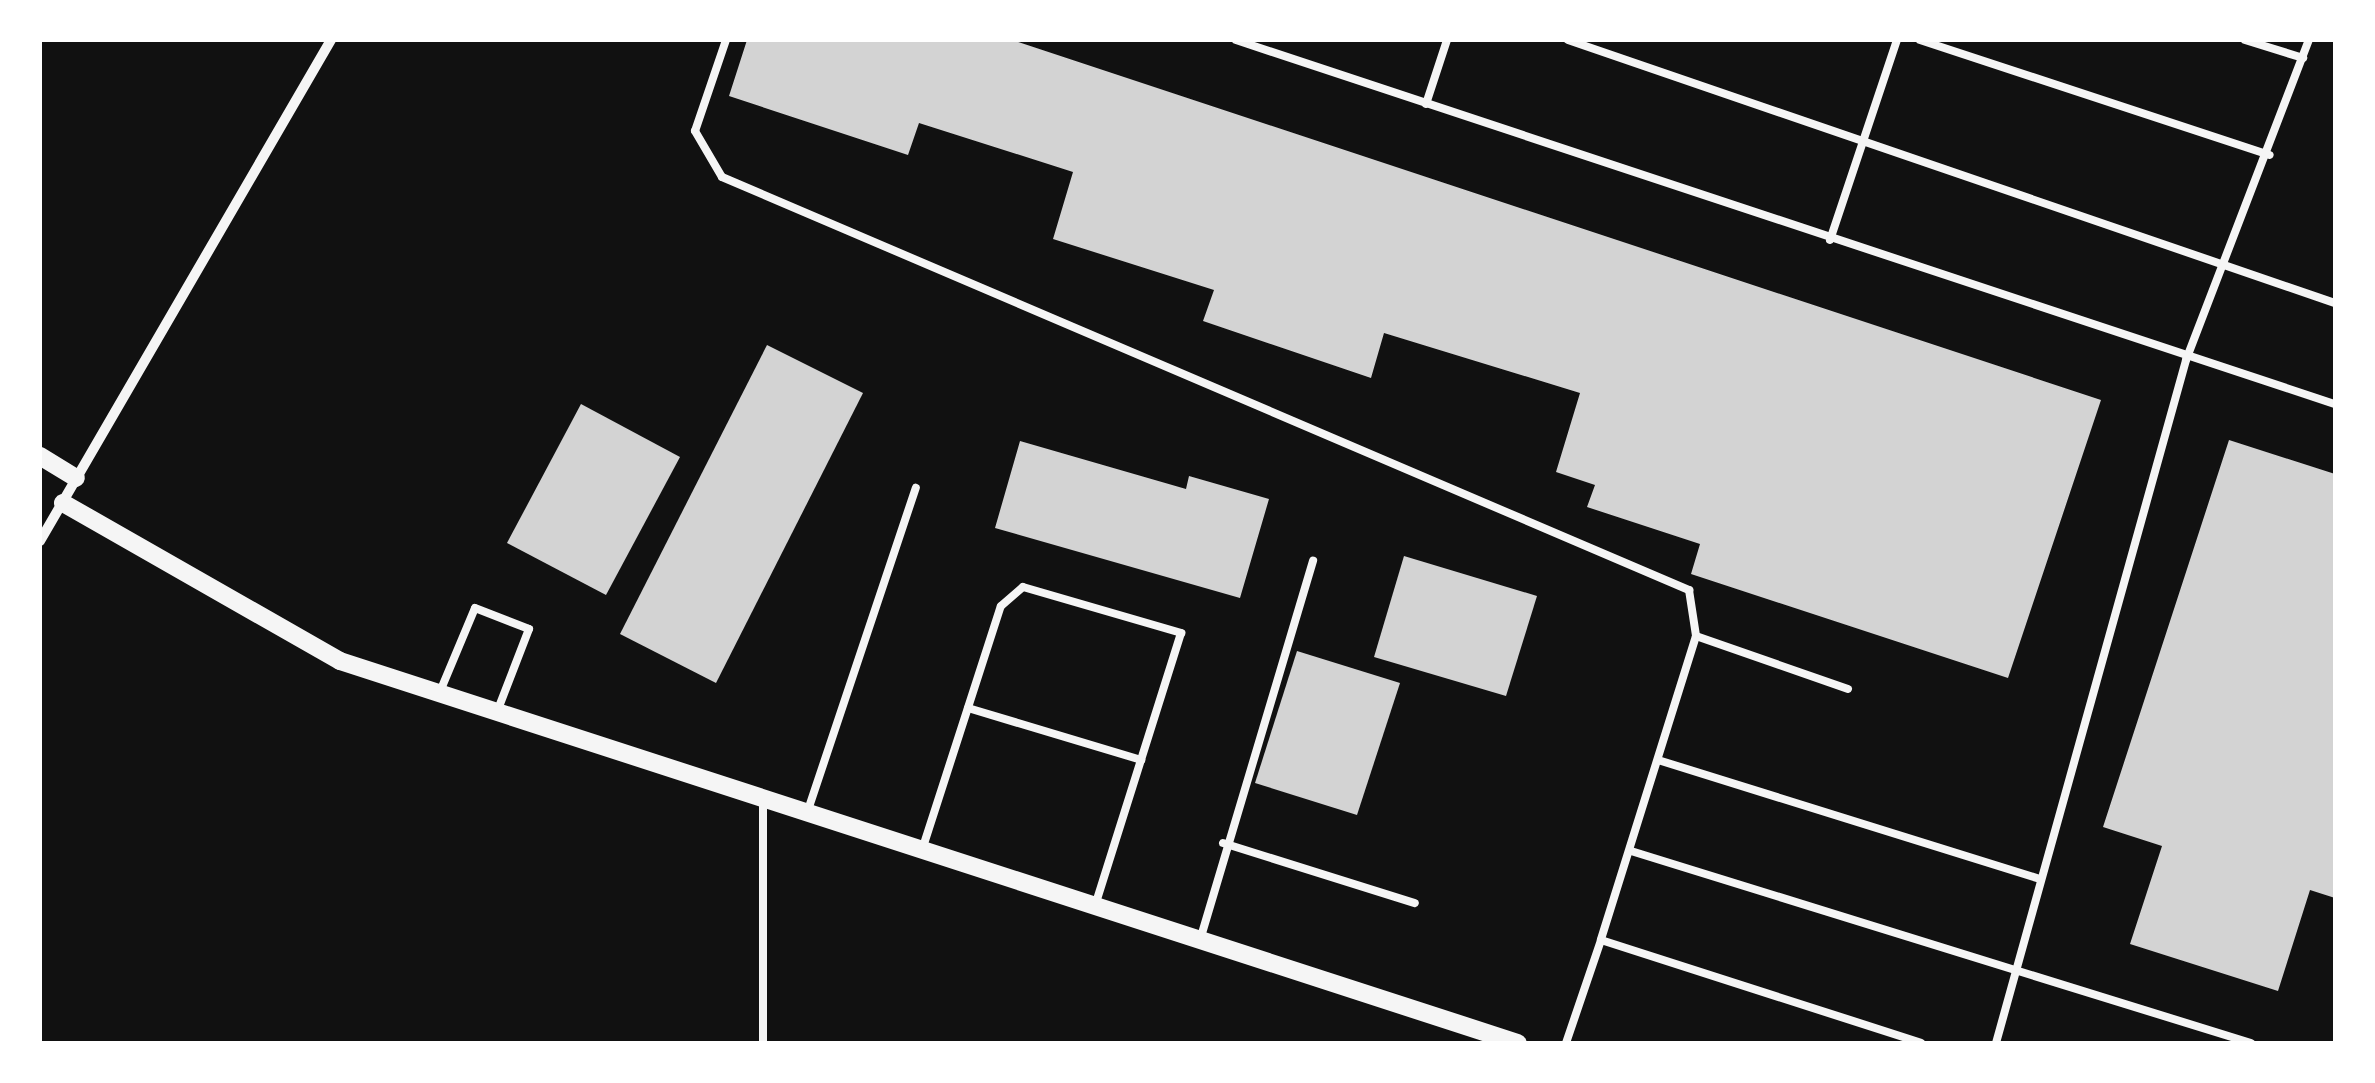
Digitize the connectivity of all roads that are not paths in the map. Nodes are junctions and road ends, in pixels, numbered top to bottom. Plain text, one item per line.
1 (331, 40) edge
2 (726, 40) edge
3 (1236, 40) edge
4 (1447, 40) edge
5 (1568, 40) edge
6 (1897, 40) edge
7 (1920, 40) edge
8 (2245, 40) edge
9 (2309, 40) edge
10 (2303, 58) junction
11 (1426, 104) junction
12 (1864, 142) junction
13 (2270, 155) junction
14 (1830, 240) junction
15 (2216, 263) junction
16 (2335, 302) edge
17 (2186, 360) junction
18 (2335, 404) edge
19 (40, 456) edge
20 (76, 478) junction
21 (916, 488) dead end
22 (63, 502) junction
23 (40, 541) edge
24 (1313, 560) dead end
25 (1696, 636) junction
26 (1848, 690) dead end
27 (439, 694) junction
28 (968, 708) junction
29 (497, 712) junction
30 (1141, 760) junction
31 (1658, 760) junction
32 (763, 798) junction
33 (808, 812) junction
34 (1223, 843) junction
35 (922, 850) junction
36 (1631, 851) junction
37 (2040, 879) junction
38 (1415, 903) dead end
39 (1095, 906) junction
40 (1200, 940) junction
41 (1601, 940) junction
42 (2015, 970) junction
43 (763, 1043) edge
44 (1518, 1043) edge
45 (1566, 1043) edge
46 (1922, 1043) edge
47 (1996, 1043) edge
48 (2252, 1043) edge

1 - 20 street
2 - 25 lane
3 - 11 lane
4 - 11 lane
5 - 12 lane
6 - 12 lane
7 - 13 lane
8 - 10 lane
9 - 10 lane
10 - 13 lane
11 - 14 lane
12 - 14 lane
12 - 15 lane
13 - 15 lane
14 - 17 lane
15 - 16 lane
15 - 17 lane
17 - 18 lane
17 - 37 lane
19 - 20 street
20 - 22 street
21 - 33 lane
22 - 23 street
22 - 27 street
24 - 34 lane
25 - 26 lane
25 - 31 lane
27 - 29 street
27 - 29 lane
28 - 30 lane
28 - 30 lane
28 - 35 lane
29 - 32 street
30 - 39 lane
31 - 36 lane
31 - 37 lane
32 - 33 street
32 - 43 lane
33 - 35 street
34 - 38 lane
34 - 40 lane
35 - 39 street
36 - 41 lane
36 - 42 lane
37 - 42 lane
39 - 40 street
40 - 44 street
41 - 45 lane
41 - 46 lane
42 - 47 lane
42 - 48 lane

